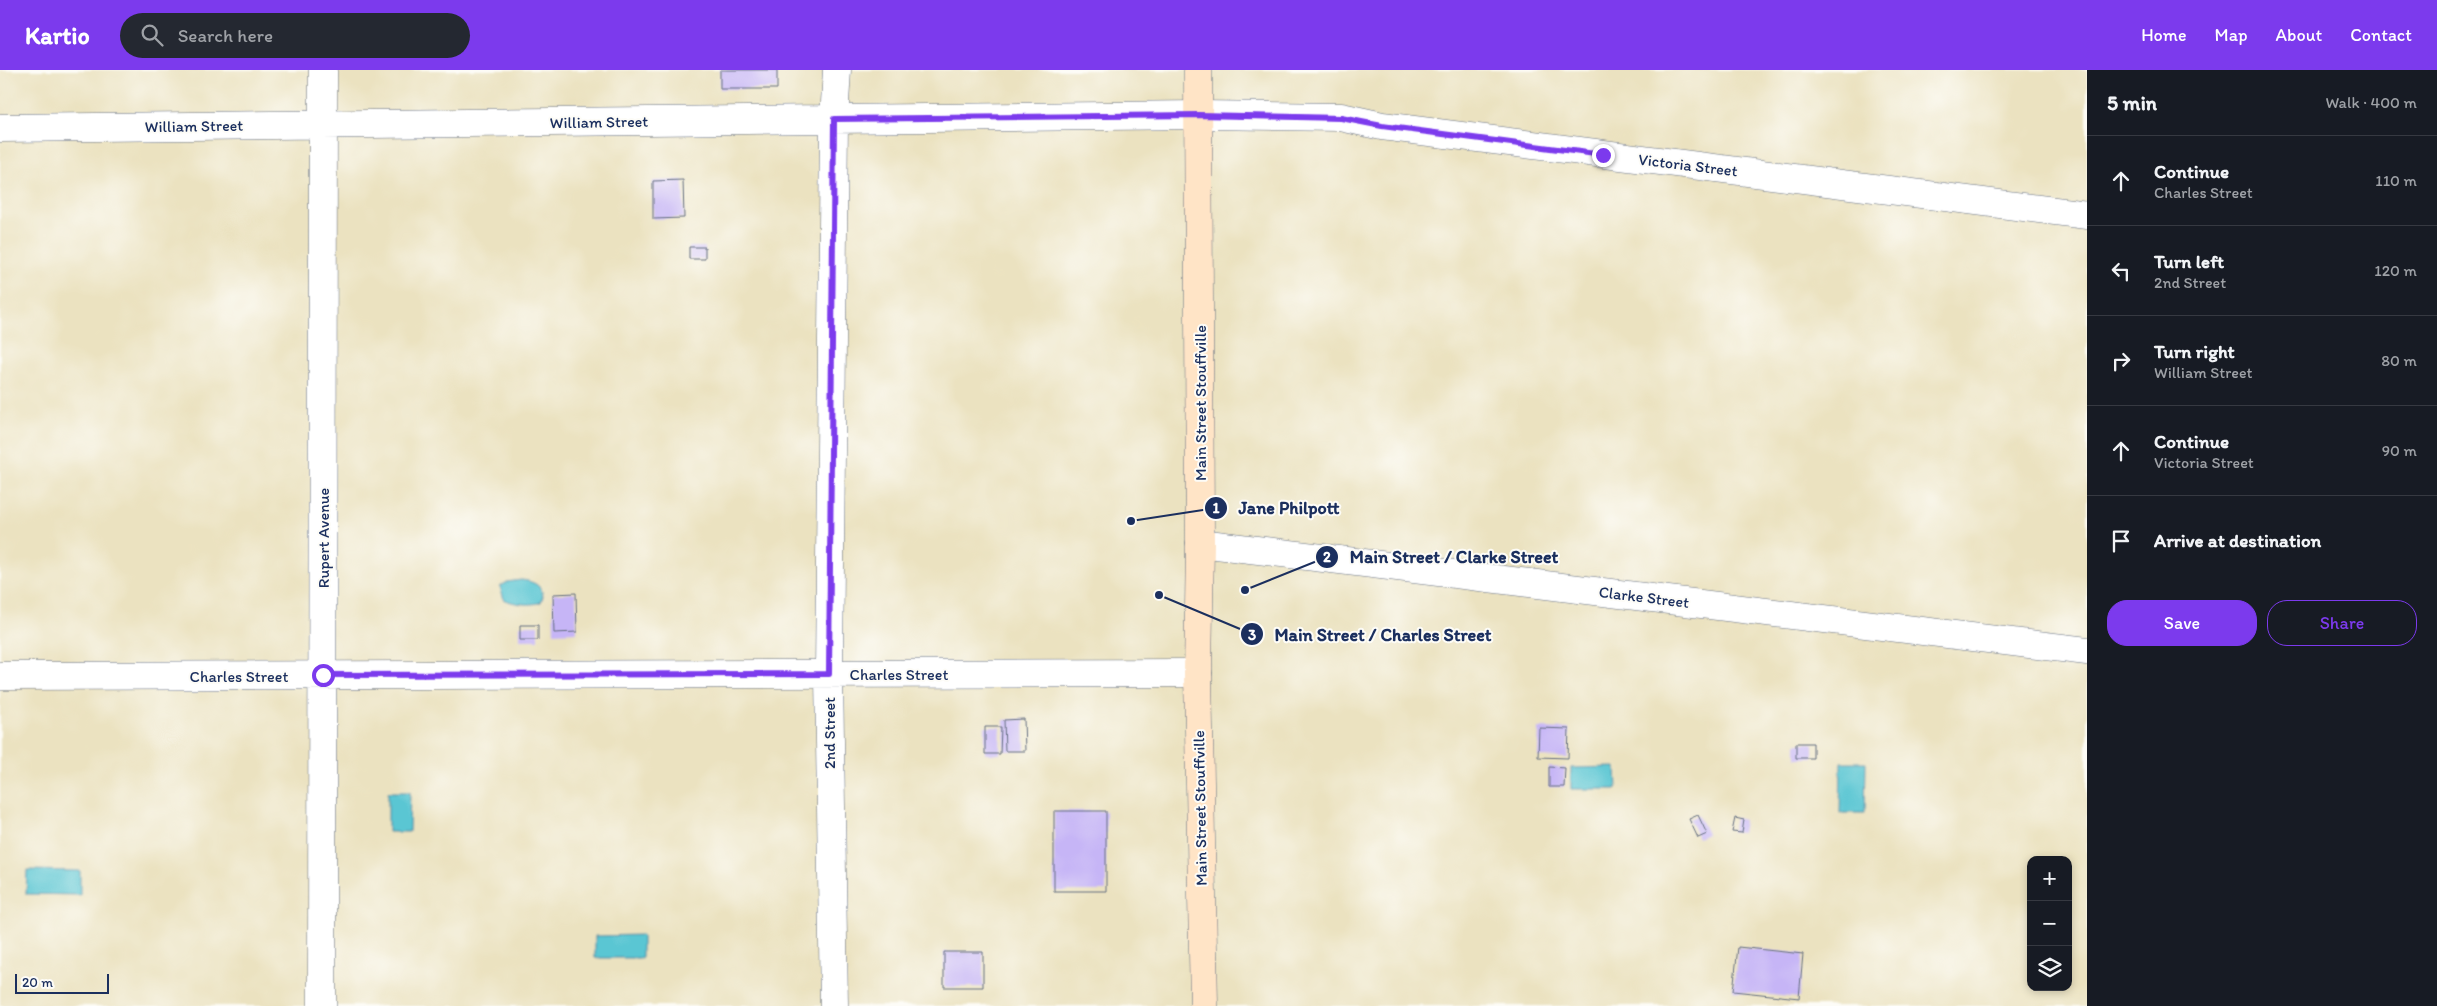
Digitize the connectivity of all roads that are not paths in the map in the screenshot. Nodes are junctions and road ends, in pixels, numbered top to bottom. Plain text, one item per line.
1 (323, 70) edge
2 (837, 70) edge
3 (1198, 70) edge
4 (1199, 115) junction
5 (834, 119) junction
6 (323, 125) junction
7 (0, 128) edge
8 (2087, 215) edge
9 (1200, 543) junction
10 (2087, 651) edge
11 (829, 674) junction
12 (1198, 674) junction
13 (323, 675) junction
14 (0, 676) edge
15 (322, 1006) edge
16 (834, 1006) edge
17 (1204, 1006) edge

1 - 6 street, Rupert Avenue
2 - 5 street, 2nd Street
3 - 4 main road, Main Street Stouffville
4 - 5 street, William Street
4 - 8 street, Victoria Street
4 - 9 main road, Main Street Stouffville
5 - 6 street, William Street
5 - 11 street, 2nd Street
6 - 7 street, William Street
6 - 13 street, Rupert Avenue
9 - 10 street, Clarke Street
9 - 12 main road, Main Street Stouffville
11 - 12 street, Charles Street
11 - 13 street, Charles Street
11 - 16 street, 2nd Street
12 - 17 main road, Main Street Stouffville
13 - 14 street, Charles Street
13 - 15 street, Rupert Avenue

